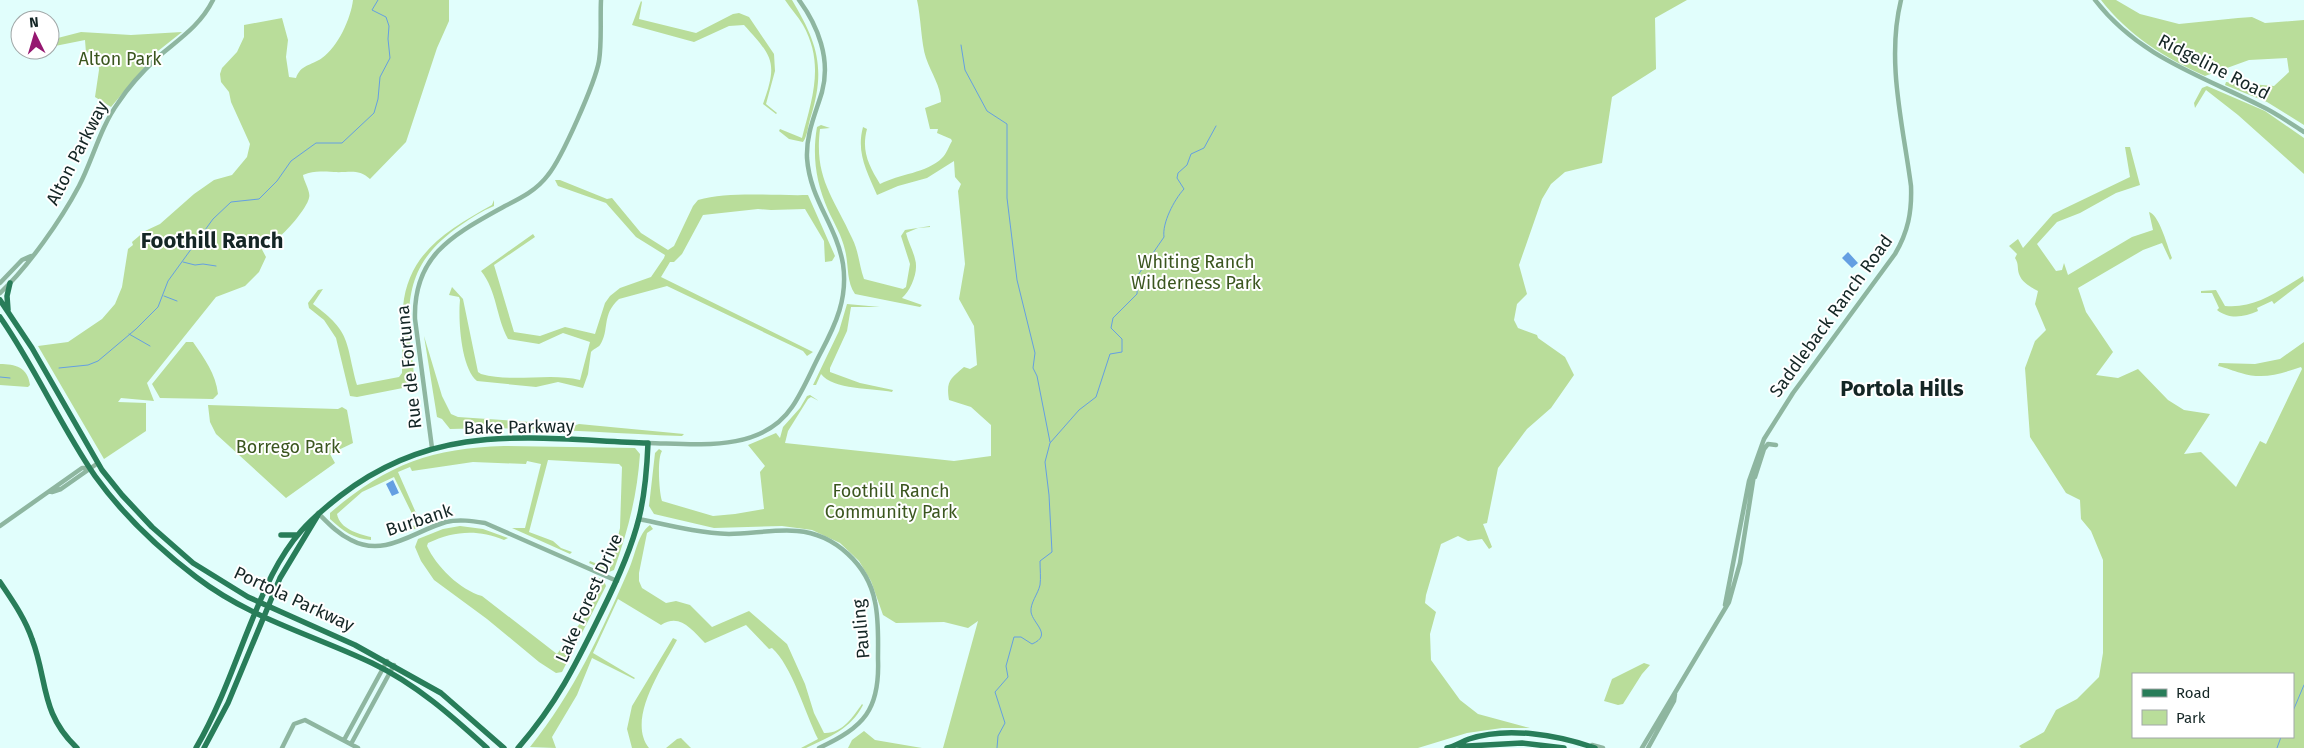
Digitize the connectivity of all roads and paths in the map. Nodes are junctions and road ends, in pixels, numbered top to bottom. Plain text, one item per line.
1 (213, 0) edge
2 (601, 0) edge
3 (799, 0) edge
4 (1901, 0) edge
5 (2095, 0) edge
6 (2304, 132) edge
7 (31, 256) junction
8 (0, 283) edge
9 (10, 283) junction
10 (0, 293) edge
11 (0, 300) edge
12 (9, 312) junction
13 (0, 317) edge
14 (0, 323) edge
15 (7, 329) junction
16 (648, 443) junction
17 (1776, 445) dead end
18 (432, 448) junction
19 (98, 463) junction
20 (1755, 466) junction
21 (90, 468) junction
22 (1751, 493) junction
23 (318, 513) junction
24 (639, 518) junction
25 (314, 523) junction
26 (0, 526) edge
27 (297, 534) junction
28 (282, 536) dead end
29 (290, 545) junction
30 (617, 581) junction
31 (0, 582) edge
32 (260, 603) junction
33 (1725, 605) junction
34 (267, 607) junction
35 (256, 614) junction
36 (263, 617) junction
37 (386, 661) junction
38 (394, 665) junction
39 (383, 669) junction
40 (390, 673) junction
41 (1675, 694) junction
42 (222, 697) junction
43 (212, 733) junction
44 (344, 740) junction
45 (351, 744) junction
46 (1585, 744) junction
47 (1458, 745) junction
48 (77, 748) edge
49 (196, 748) edge
50 (204, 748) edge
51 (282, 748) edge
52 (358, 748) edge
53 (487, 748) edge
54 (504, 748) edge
55 (518, 748) edge
56 (819, 748) edge
57 (1447, 748) edge
58 (1564, 748) edge
59 (1595, 748) edge
60 (1603, 748) edge
61 (1641, 748) edge
62 (1648, 748) edge

1 - 7 street, Alton Parkway
2 - 18 street, Rue de Fortuna
3 - 16 street
4 - 20 street, Saddleback Ranch Road
5 - 6 street, Ridgeline Road
7 - 8 street, Alton Parkway
7 - 9 street, Alton Parkway
9 - 10 street, Alton Parkway
9 - 12 main road
11 - 12 main road, Portola Parkway
12 - 19 main road, Portola Parkway
13 - 15 main road, Portola Parkway
14 - 15 main road
15 - 21 main road, Portola Parkway
16 - 18 main road, Bake Parkway
16 - 24 main road, Lake Forest Drive
17 - 22 street
18 - 23 main road, Bake Parkway
19 - 21 street
19 - 32 main road, Portola Parkway
20 - 22 street, Saddleback Ranch Road
20 - 33 street, Saddleback Ranch Road
21 - 26 street
21 - 35 main road, Portola Parkway
22 - 33 street, Saddleback Ranch Road
23 - 25 main road
23 - 27 main road, Bake Parkway
23 - 30 street, Burbank
24 - 30 main road, Lake Forest Drive
24 - 56 street, Pauling
25 - 29 main road
25 - 34 main road
27 - 28 main road
27 - 29 main road, Bake Parkway
29 - 32 main road, Bake Parkway
30 - 55 main road, Lake Forest Drive
31 - 48 main road
32 - 34 main road, Portola Parkway
32 - 35 main road, Bake Parkway
33 - 41 street, Saddleback Ranch Road
34 - 36 main road
34 - 37 main road, Portola Parkway
35 - 36 main road, Portola Parkway
35 - 42 main road, Bake Parkway
36 - 39 main road, Portola Parkway
36 - 43 main road
37 - 38 main road, Portola Parkway
37 - 39 street
38 - 40 street
38 - 54 main road, Portola Parkway
39 - 40 main road, Portola Parkway
39 - 44 street
40 - 45 street
40 - 53 main road, Portola Parkway
41 - 61 street, Saddleback Ranch Road
41 - 62 street, Saddleback Ranch Road
42 - 43 main road
42 - 49 main road, Bake Parkway
43 - 50 main road
44 - 45 street
44 - 51 street
45 - 52 street
46 - 47 main road
46 - 59 main road
46 - 60 street
47 - 57 main road
47 - 58 main road

